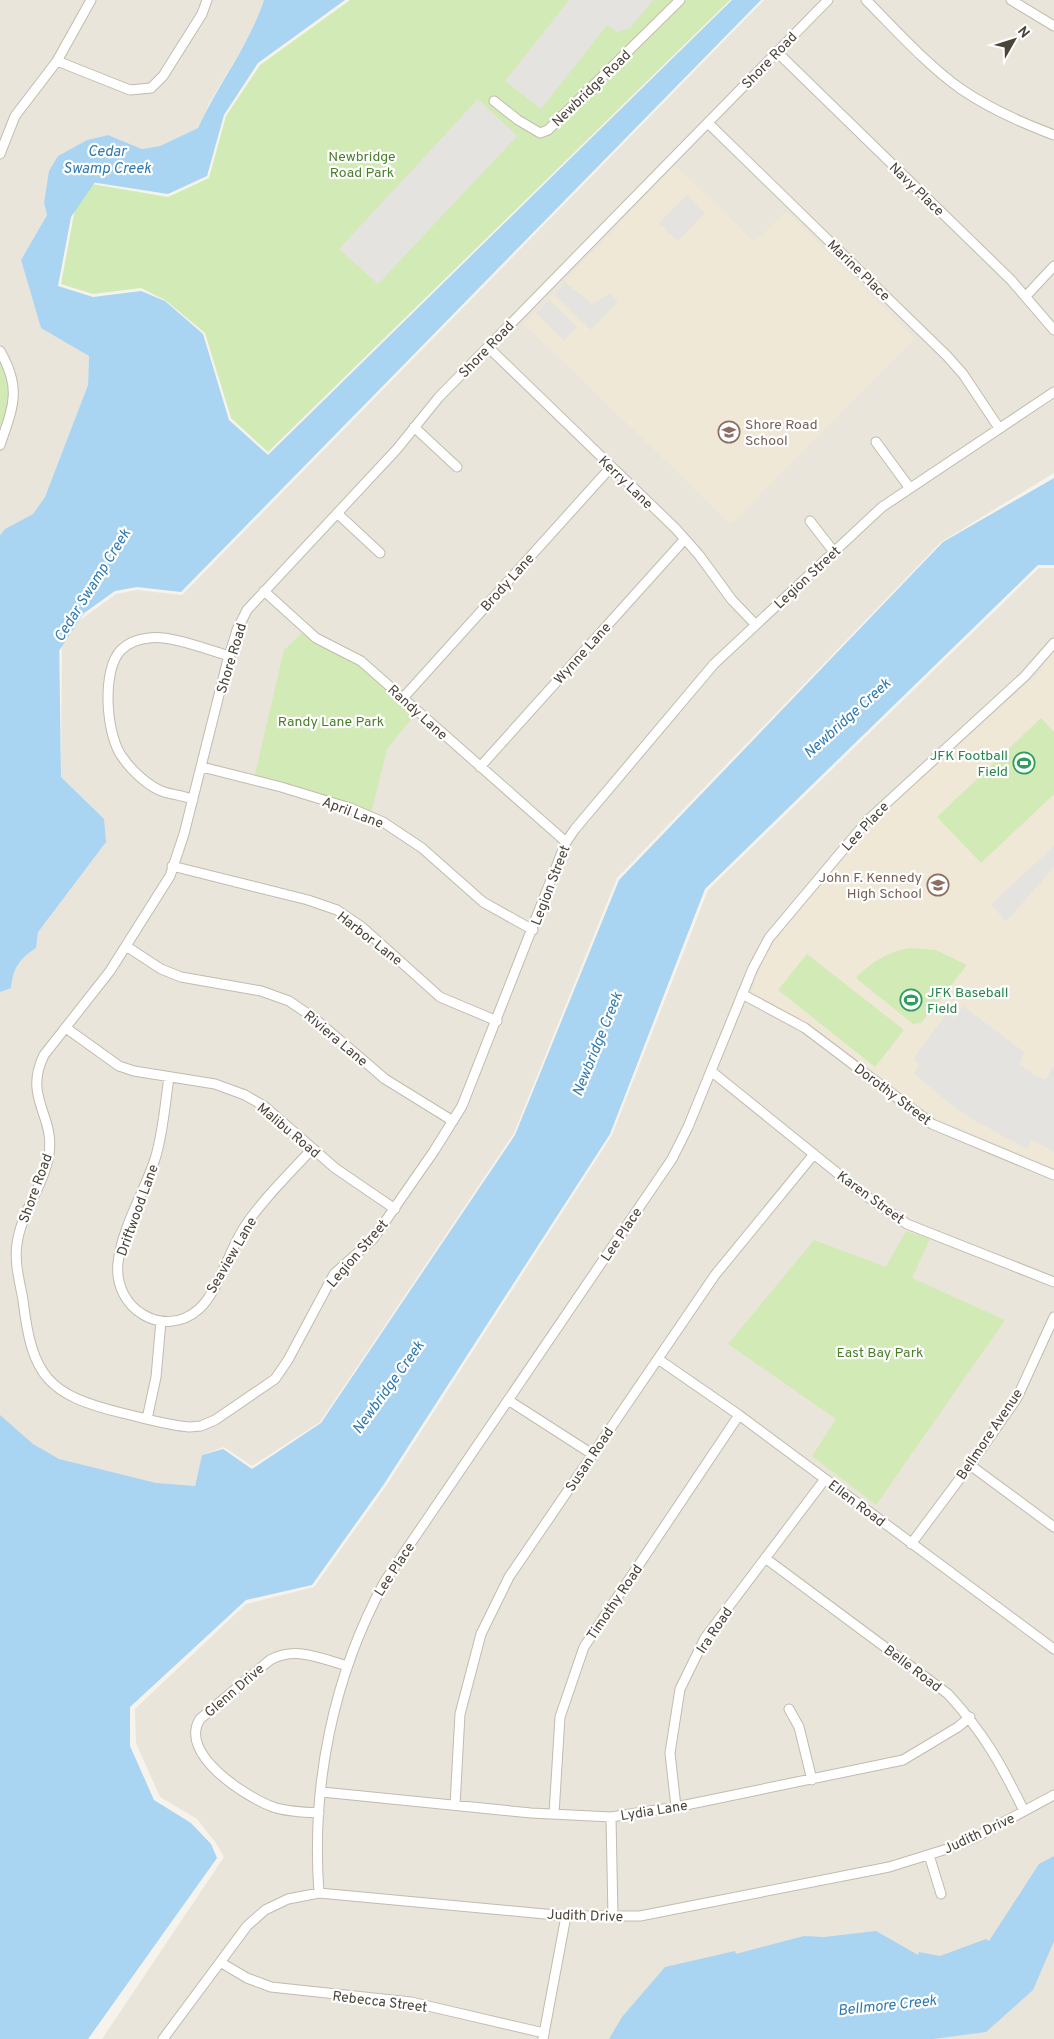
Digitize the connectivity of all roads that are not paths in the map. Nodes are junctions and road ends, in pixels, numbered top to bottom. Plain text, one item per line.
1 (91, 0) edge
2 (207, 0) edge
3 (680, 0) edge
4 (828, 0) edge
5 (866, 0) edge
6 (1011, 0) edge
7 (1054, 26) edge
8 (777, 52) junction
9 (57, 60) junction
10 (494, 101) dead end
11 (708, 122) junction
12 (1054, 134) edge
13 (0, 154) edge
14 (1054, 266) edge
15 (1026, 296) junction
16 (1054, 330) edge
17 (488, 347) junction
18 (0, 351) edge
19 (1054, 392) edge
20 (414, 427) junction
21 (999, 428) junction
22 (2, 432) edge
23 (876, 442) dead end
24 (0, 445) edge
25 (457, 467) dead end
26 (610, 467) junction
27 (909, 487) junction
28 (337, 513) junction
29 (810, 521) dead end
30 (684, 540) junction
31 (834, 552) junction
32 (380, 553) dead end
33 (264, 591) junction
34 (756, 625) junction
35 (1054, 643) edge
36 (230, 656) junction
37 (403, 698) junction
38 (202, 767) junction
39 (480, 767) junction
40 (193, 800) junction
41 (566, 842) junction
42 (172, 866) junction
43 (533, 930) junction
44 (126, 946) junction
45 (742, 994) junction
46 (497, 1021) junction
47 (66, 1028) junction
48 (711, 1070) junction
49 (169, 1077) junction
50 (453, 1121) junction
51 (312, 1149) junction
52 (814, 1154) junction
53 (1054, 1175) edge
54 (395, 1208) junction
55 (1054, 1282) edge
56 (1054, 1317) edge
57 (161, 1321) junction
58 (658, 1359) junction
59 (508, 1400) junction
60 (739, 1415) junction
61 (147, 1419) junction
62 (592, 1454) junction
63 (970, 1465) junction
64 (825, 1479) junction
65 (1053, 1523) edge
66 (911, 1544) junction
67 (766, 1558) junction
68 (1054, 1649) edge
69 (346, 1666) junction
70 (789, 1709) dead end
71 (970, 1717) junction
72 (812, 1780) junction
73 (322, 1792) junction
74 (1054, 1795) edge
75 (455, 1805) junction
76 (676, 1807) junction
77 (1024, 1811) junction
78 (319, 1813) junction
79 (554, 1814) junction
80 (611, 1817) junction
81 (929, 1855) junction
82 (319, 1893) junction
83 (941, 1894) dead end
84 (566, 1916) junction
85 (613, 1917) junction
86 (220, 1962) junction
87 (543, 2036) edge
88 (163, 2039) edge

1 - 9 street
2 - 9 street
3 - 10 street, Newbridge Road
4 - 8 street, Shore Road
5 - 12 street
6 - 7 street
8 - 11 street, Shore Road
8 - 15 street, Navy Place
9 - 13 street
11 - 17 street, Shore Road
11 - 21 street, Marine Place
14 - 15 street
15 - 16 street, Navy Place
17 - 20 street, Shore Road
17 - 26 street, Kerry Lane
18 - 22 street
19 - 21 street, Legion Street
20 - 25 street
20 - 28 street, Shore Road
21 - 27 street, Legion Street
22 - 24 street
23 - 27 street
26 - 30 street, Kerry Lane
26 - 37 street, Brody Lane
27 - 31 street, Legion Street
28 - 32 street
28 - 33 street, Shore Road
29 - 31 street
30 - 34 street, Kerry Lane
30 - 39 street, Wynne Lane
31 - 34 street, Legion Street
33 - 36 street, Shore Road
33 - 37 street, Randy Lane
34 - 41 street, Legion Street
35 - 45 street, Lee Place
36 - 38 street, Shore Road
36 - 40 street
37 - 39 street, Randy Lane
38 - 40 street, Shore Road
38 - 43 street, April Lane
39 - 41 street, Randy Lane
40 - 42 street, Shore Road
41 - 43 street, Legion Street
42 - 44 street, Shore Road
42 - 46 street, Harbor Lane
43 - 46 street, Legion Street
44 - 47 street, Shore Road
44 - 50 street, Riviera Lane
45 - 48 street, Lee Place
45 - 53 street, Dorothy Street
46 - 50 street, Legion Street
47 - 49 street, Malibu Road
47 - 61 street, Shore Road
48 - 52 street, Karen Street
48 - 59 street, Lee Place
49 - 51 street, Malibu Road
49 - 57 street, Driftwood Lane
50 - 54 street, Legion Street
51 - 54 street, Malibu Road
51 - 57 street, Seaview Lane
52 - 55 street, Karen Street
52 - 58 street, Susan Road
54 - 61 street, Legion Street
56 - 63 street, Bellmore Avenue
57 - 61 street
58 - 60 street, Ellen Road
58 - 62 street, Susan Road
59 - 62 street
59 - 69 street, Lee Place
60 - 64 street, Ellen Road
60 - 79 street, Timothy Road
62 - 75 street, Susan Road
63 - 65 street
63 - 66 street, Bellmore Avenue
64 - 66 street, Ellen Road
64 - 67 street, Ira Road
66 - 68 street, Ellen Road
67 - 71 street, Belle Road
67 - 76 street, Ira Road
69 - 73 street, Lee Place
69 - 78 street, Glenn Drive
70 - 72 street
71 - 72 street, Lydia Lane
71 - 77 street, Belle Road
72 - 76 street, Lydia Lane
73 - 75 street, Lydia Lane
73 - 78 street, Lee Place
74 - 77 street, Judith Drive
75 - 79 street, Lydia Lane
76 - 80 street, Lydia Lane
77 - 81 street, Judith Drive
78 - 82 street, Lee Place
79 - 80 street, Lydia Lane
80 - 85 street
81 - 83 street
81 - 85 street, Judith Drive
82 - 84 street, Judith Drive
82 - 86 street, Judith Drive
84 - 85 street, Judith Drive
84 - 87 street
86 - 87 street, Rebecca Street
86 - 88 street, Judith Drive

